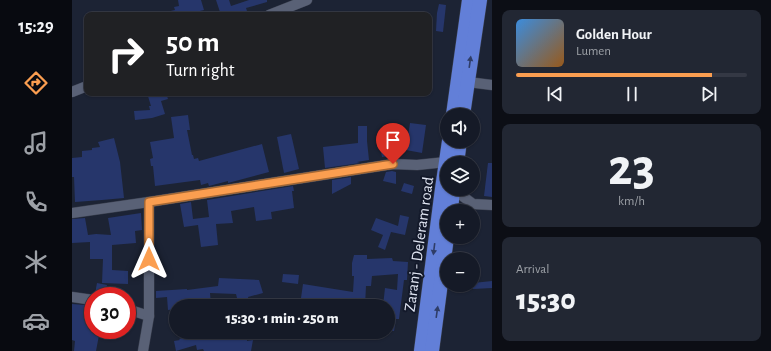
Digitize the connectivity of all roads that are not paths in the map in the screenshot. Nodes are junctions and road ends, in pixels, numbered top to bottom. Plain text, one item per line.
1 (307, 0) edge
2 (469, 0) edge
3 (480, 0) edge
4 (277, 12) edge
5 (468, 82) junction
6 (492, 85) edge
7 (84, 87) edge
8 (72, 92) edge
9 (454, 108) edge
10 (464, 108) edge
11 (440, 164) edge
12 (448, 196) edge
13 (460, 196) edge
14 (149, 202) junction
15 (492, 205) edge
16 (72, 213) edge
17 (446, 244) edge
18 (72, 297) edge
19 (84, 299) edge
20 (136, 312) edge
21 (149, 316) junction
22 (143, 351) edge
23 (421, 351) edge
24 (432, 351) edge

1 - 4 street
2 - 9 highway
5 -> 3 highway
5 - 6 street
5 - 10 highway
7 - 8 street
11 - 14 street
12 -> 23 highway, Zaranj - Deleram road
13 - 15 street
14 - 16 street
14 - 21 street
24 -> 17 highway, Zaranj - Deleram road
18 - 19 street
20 - 21 street
21 - 22 street

